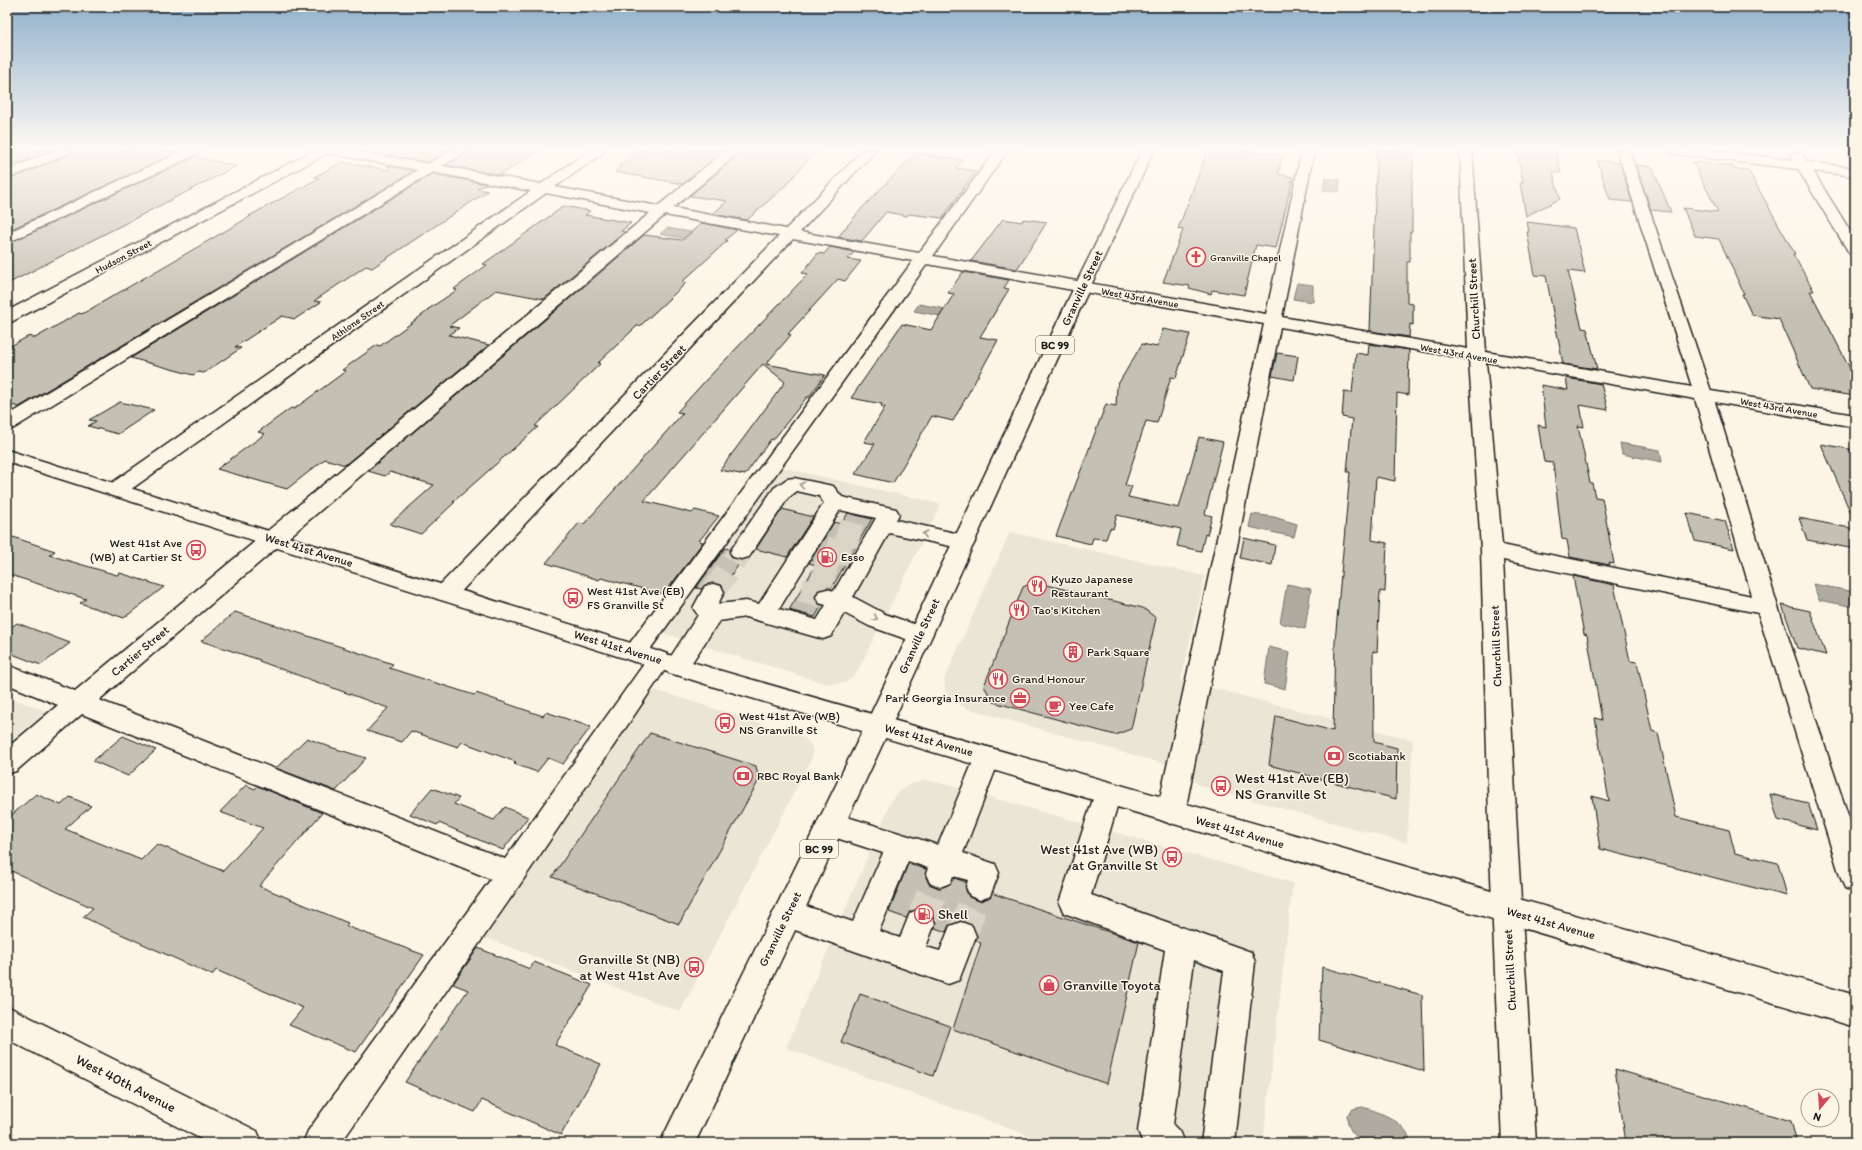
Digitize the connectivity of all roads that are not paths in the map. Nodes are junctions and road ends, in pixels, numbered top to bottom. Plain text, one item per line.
1 (81, 204) edge
2 (223, 204) edge
3 (371, 204) edge
4 (521, 204) edge
5 (628, 204) edge
6 (670, 204) edge
7 (819, 204) edge
8 (963, 204) edge
9 (1122, 204) edge
10 (1297, 204) edge
11 (1469, 204) edge
12 (1641, 204) edge
13 (1826, 204) edge
14 (662, 210) junction
15 (790, 235) junction
16 (7, 239) edge
17 (1855, 252) edge
18 (922, 259) junction
19 (1082, 287) junction
20 (7, 318) edge
21 (1272, 320) junction
22 (1477, 356) junction
23 (1703, 394) junction
24 (1855, 421) edge
25 (7, 424) edge
26 (7, 456) edge
27 (116, 490) junction
28 (835, 502) junction
29 (873, 534) junction
30 (274, 539) junction
31 (964, 542) junction
32 (1492, 550) junction
33 (741, 552) tunnel mouth
34 (446, 593) junction
35 (833, 598) junction
36 (1766, 607) junction
37 (764, 614) junction
38 (920, 635) junction
39 (657, 659) junction
40 (7, 674) edge
41 (79, 702) junction
42 (878, 726) junction
43 (987, 758) junction
44 (7, 763) edge
45 (1108, 793) junction
46 (1171, 812) junction
47 (831, 824) junction
48 (900, 846) junction
49 (942, 866) junction
50 (511, 874) junction
51 (1855, 878) edge
52 (980, 887) tunnel mouth
53 (1507, 910) junction
54 (788, 914) junction
55 (920, 923) tunnel mouth
56 (961, 936) tunnel mouth
57 (861, 939) junction
58 (1181, 941) junction
59 (908, 956) junction
60 (1855, 1011) edge
61 (7, 1022) edge
62 (245, 1143) edge
63 (320, 1143) edge
64 (677, 1143) edge
65 (1167, 1143) edge
66 (1218, 1143) edge
67 (1519, 1143) edge

1 - 16 main road
2 - 20 main road, Hudson Street
3 - 25 main road
4 - 27 main road, Athlone Street
5 - 14 main road, West 43rd Avenue
6 - 14 main road, Cartier Street
7 - 15 main road, Cartier Street
8 - 18 main road
9 - 19 main road, Granville Street / BC 99
10 - 21 main road
11 - 22 main road, Churchill Street
12 - 23 main road
13 - 17 main road
14 - 15 main road, West 43rd Avenue
14 - 30 main road, Cartier Street
15 - 18 main road, West 43rd Avenue
15 - 34 main road, Cartier Street
18 - 19 main road, West 43rd Avenue
18 - 39 main road
19 - 21 main road, West 43rd Avenue
19 - 31 main road, Granville Street / BC 99
21 - 22 main road, West 43rd Avenue
21 - 46 main road
22 - 23 main road, West 43rd Avenue
22 - 32 main road, Churchill Street
23 - 24 main road, West 43rd Avenue
23 - 36 main road
26 - 27 main road, West 41st Avenue
27 - 30 main road, West 41st Avenue
28 - 29 main road
28 -> 33 main road
28 - 37 main road
31 -> 29 main road
29 - 35 main road
30 - 34 main road, West 41st Avenue
30 - 41 main road, Cartier Street
31 - 38 main road, Granville Street / BC 99
32 - 36 main road
32 - 53 main road, Churchill Street
34 - 39 main road, West 41st Avenue
35 - 37 main road
35 -> 38 main road
36 - 51 main road
37 - 39 main road
38 - 42 main road, Granville Street / BC 99
39 - 42 main road, West 41st Avenue
39 - 50 main road
40 - 41 main road
41 - 44 main road, Cartier Street
41 - 50 main road
42 - 43 main road, West 41st Avenue
42 - 47 main road, Granville Street / BC 99
43 - 45 main road, West 41st Avenue
43 - 49 main road
45 - 46 main road, West 41st Avenue
45 - 58 main road
46 - 53 main road, West 41st Avenue
47 - 48 main road
47 - 54 main road, Granville Street / BC 99
48 - 49 main road
48 - 57 main road
49 - 52 main road
50 - 63 main road
53 - 60 main road, West 41st Avenue
53 - 67 main road, Churchill Street
54 - 57 main road
54 - 64 main road, Granville Street / BC 99
55 - 59 main road
56 - 59 main road
57 - 59 main road
58 - 65 main road
58 - 66 main road
61 - 62 main road, West 40th Avenue

